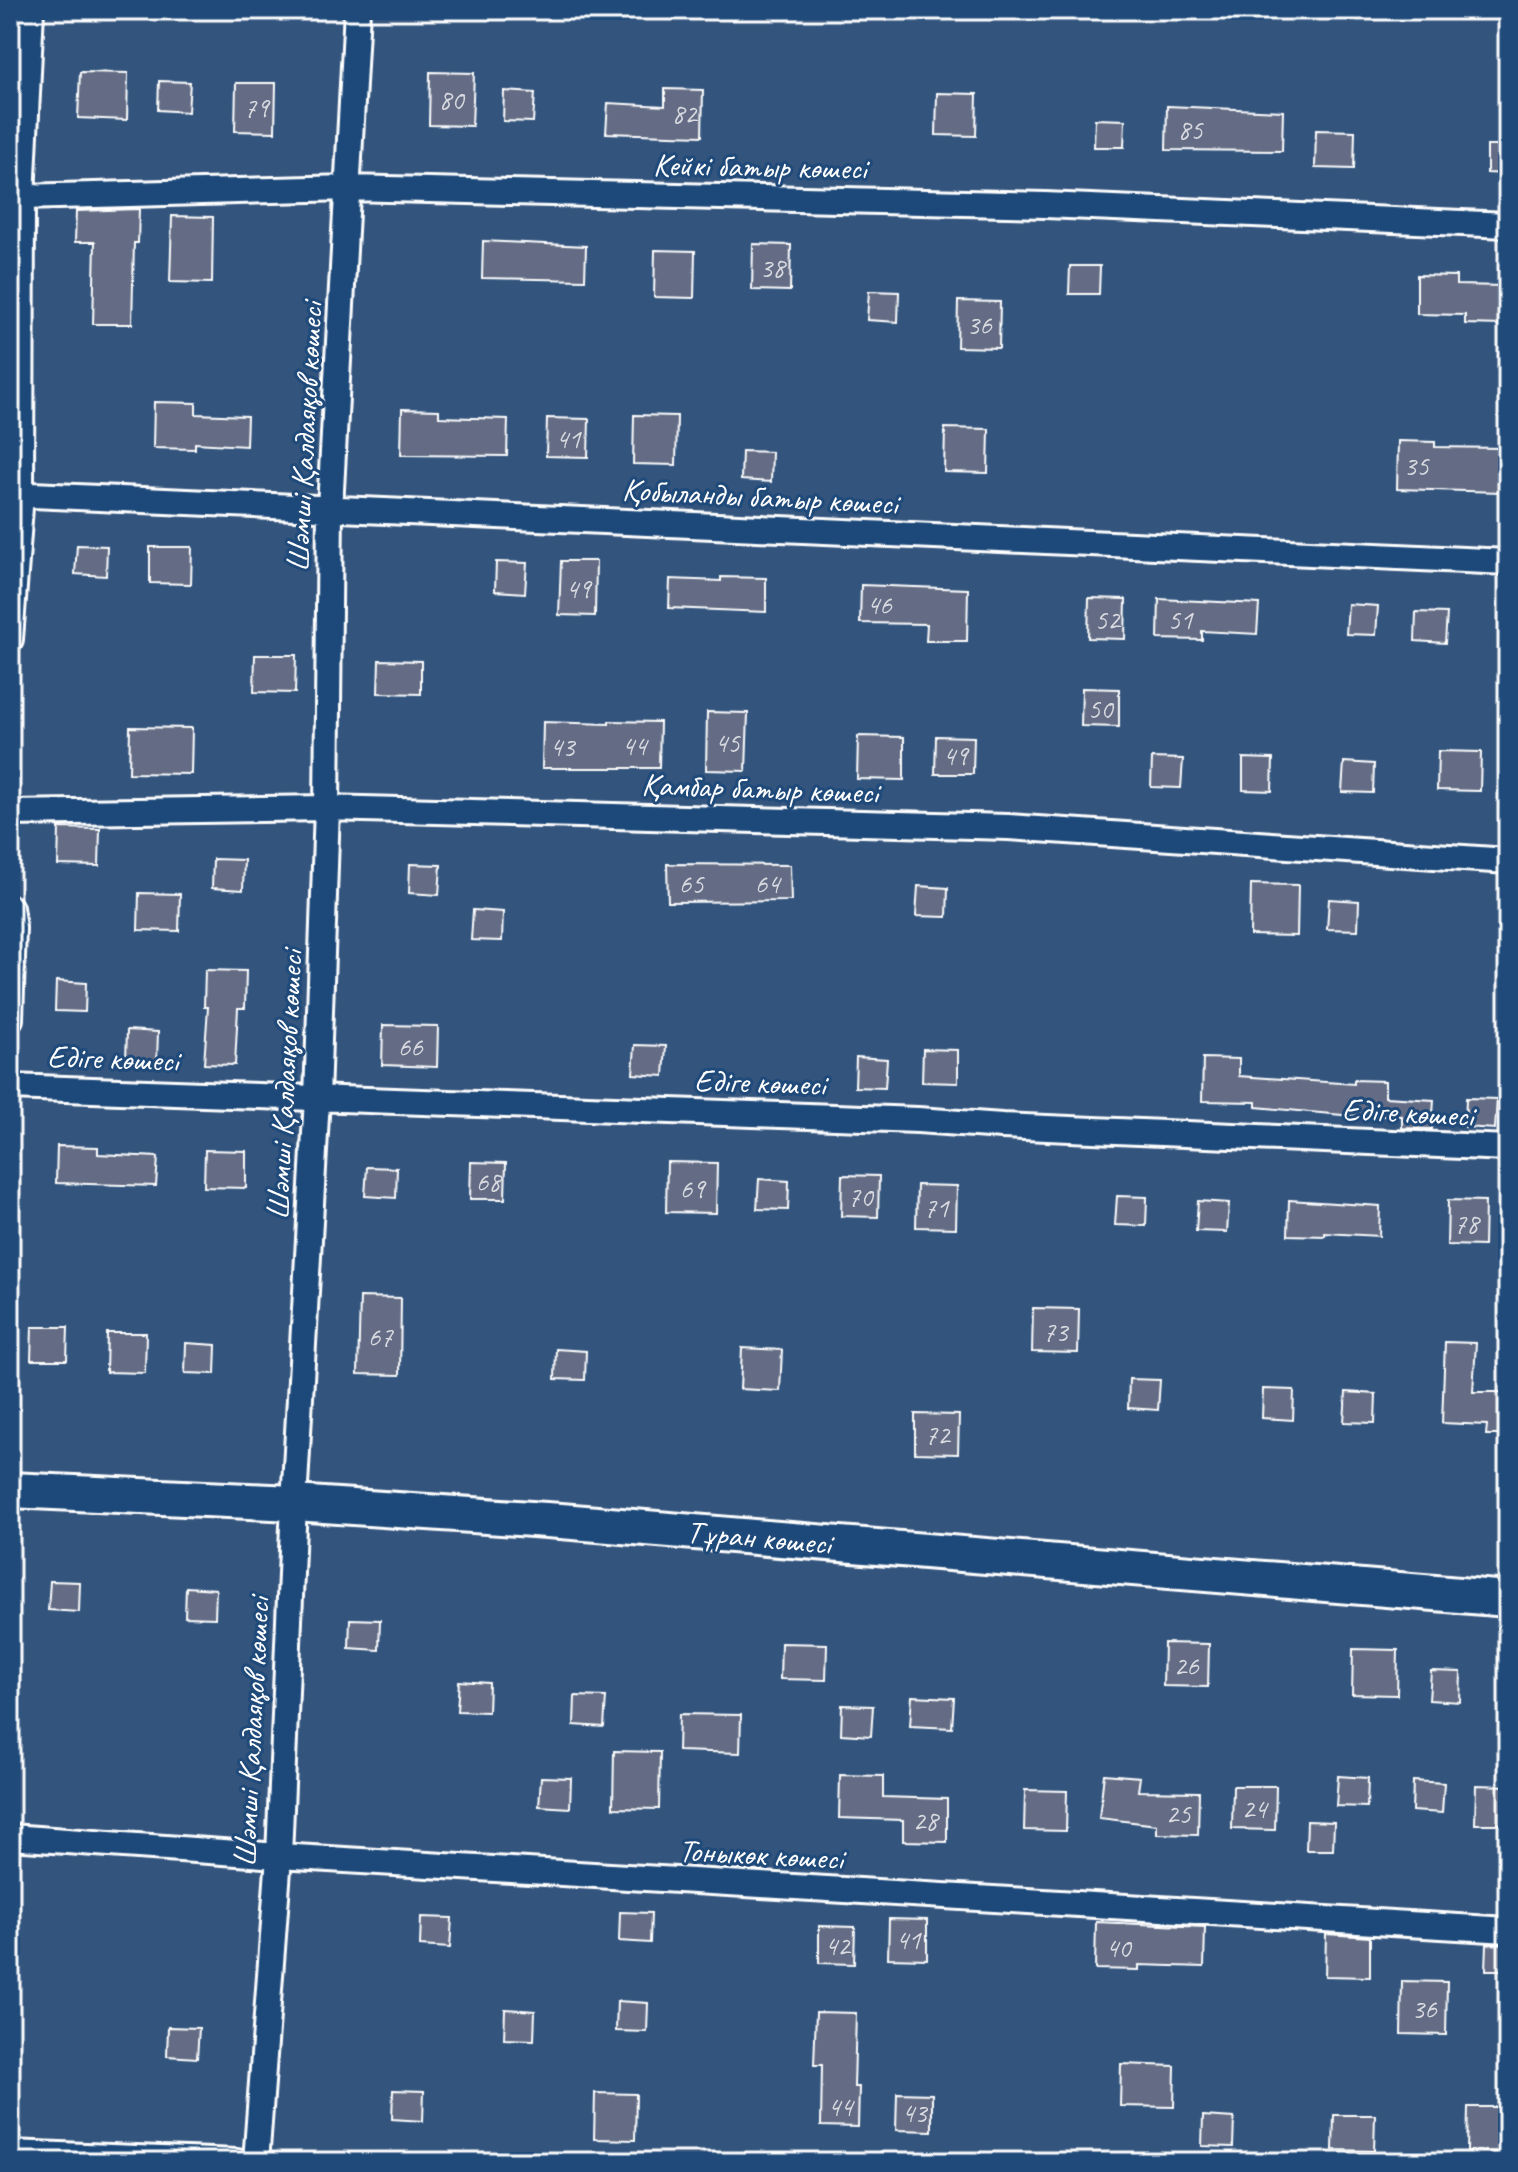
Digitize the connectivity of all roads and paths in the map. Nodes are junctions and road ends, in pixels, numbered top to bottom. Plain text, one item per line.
1 (31, 10) edge
2 (357, 10) edge
3 (348, 188) junction
4 (16, 196) edge
5 (1508, 225) edge
6 (16, 494) edge
7 (330, 508) junction
8 (1508, 562) edge
9 (10, 639) edge
10 (327, 808) junction
11 (10, 813) edge
12 (1508, 861) edge
13 (10, 908) edge
14 (10, 1019) edge
15 (10, 1087) edge
16 (317, 1098) junction
17 (1508, 1148) edge
18 (10, 1490) edge
19 (294, 1503) junction
20 (1508, 1599) edge
21 (10, 1837) edge
22 (279, 1856) junction
23 (1508, 1930) edge
24 (10, 2153) edge
25 (237, 2162) edge
26 (256, 2162) edge

1 - 4 street
2 - 3 street, Шәмші Қалдаяқов көшесі
3 - 4 street, Кейкі батыр көшесі
3 - 5 street, Кейкі батыр көшесі
3 - 7 street, Шәмші Қалдаяқов көшесі
4 - 6 street
6 - 7 street, Қобыланды батыр көшесі
6 - 9 street
7 - 8 street, Қобыланды батыр көшесі
7 - 10 street, Шәмші Қалдаяқов көшесі
10 - 11 street, Қамбар батыр көшесі
10 - 12 street, Қамбар батыр көшесі
10 - 16 street, Шәмші Қалдаяқов көшесі
13 - 14 street
15 - 16 street, Едіге көшесі
16 - 17 street, Едіге көшесі
16 - 19 street, Шәмші Қалдаяқов көшесі
18 - 19 street, Тұран көшесі
19 - 20 street, Тұран көшесі
19 - 22 street, Шәмші Қалдаяқов көшесі
21 - 22 street, Тоныкөк көшесі
22 - 23 street, Тоныкөк көшесі
22 - 26 street, Шәмші Қалдаяқов көшесі
24 - 25 street

